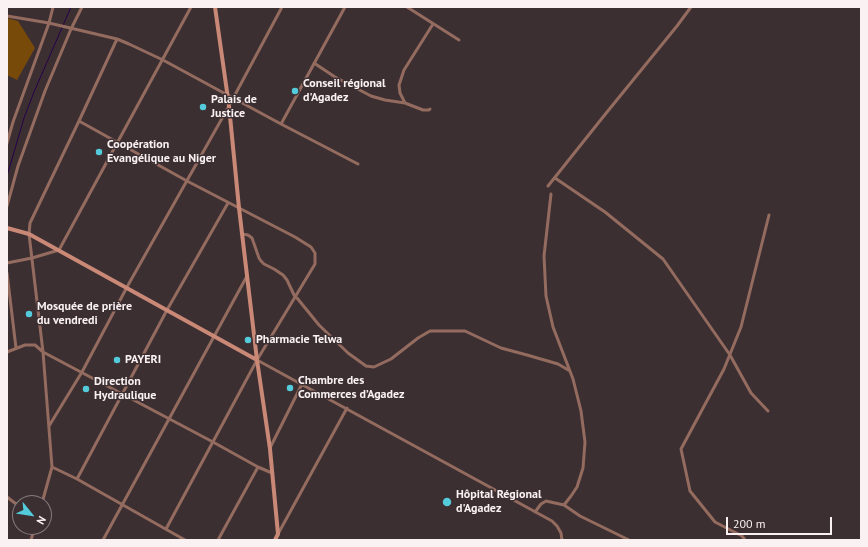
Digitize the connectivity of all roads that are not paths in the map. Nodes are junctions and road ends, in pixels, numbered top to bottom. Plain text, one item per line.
1 (53, 7) edge
2 (82, 7) edge
3 (191, 7) edge
4 (215, 7) edge
5 (282, 7) edge
6 (345, 7) edge
7 (407, 7) edge
8 (691, 7) edge
9 (7, 16) edge
10 (49, 23) junction
11 (433, 24) junction
12 (71, 28) junction
13 (117, 39) junction
14 (459, 40) dead end
15 (163, 60) junction
16 (314, 64) junction
17 (227, 95) junction
18 (233, 98) junction
19 (405, 102) junction
20 (229, 106) junction
21 (430, 109) dead end
22 (79, 121) junction
23 (281, 124) junction
24 (7, 143) edge
25 (118, 143) junction
26 (358, 164) dead end
27 (555, 178) junction
28 (187, 181) junction
29 (548, 186) dead end
30 (551, 194) dead end
31 (228, 203) junction
32 (7, 206) edge
33 (239, 208) junction
34 (769, 215) dead end
35 (7, 228) edge
36 (29, 234) junction
37 (242, 234) junction
38 (59, 250) junction
39 (32, 258) junction
40 (7, 263) edge
41 (7, 273) edge
42 (247, 276) junction
43 (127, 287) junction
44 (295, 297) junction
45 (167, 310) junction
46 (214, 336) junction
47 (16, 348) junction
48 (7, 352) edge
49 (43, 352) junction
50 (730, 355) junction
51 (257, 360) junction
52 (570, 371) junction
53 (82, 372) junction
54 (302, 384) junction
55 (122, 394) junction
56 (347, 408) junction
57 (768, 411) dead end
58 (169, 419) junction
59 (49, 426) junction
60 (213, 442) junction
61 (270, 448) junction
62 (52, 467) junction
63 (258, 467) junction
64 (272, 473) junction
65 (77, 479) junction
66 (44, 495) edge
67 (122, 505) junction
68 (564, 505) junction
69 (535, 512) junction
70 (166, 529) junction
71 (278, 534) junction
72 (103, 540) edge
73 (185, 540) edge
74 (218, 540) edge
75 (275, 540) edge
76 (562, 540) edge
77 (629, 540) edge
78 (745, 540) edge

1 - 10 street
2 - 12 street
3 - 15 street
4 - 17 main road
5 - 18 street
6 - 16 street
7 - 11 street
8 - 27 street
9 - 10 street
10 - 12 street
10 - 24 street
11 - 14 street
11 - 19 street
12 - 13 street
12 - 32 street
13 - 15 street
13 - 22 street
15 - 17 street
15 - 25 street
16 - 19 street
16 - 23 street
17 - 18 street
17 - 20 main road
18 - 20 street
18 - 23 street
19 - 21 street
20 - 28 street
20 - 33 main road
22 - 25 street
22 - 36 street
23 - 26 street
25 - 28 street
25 - 38 street
27 - 29 street
27 - 50 street
28 - 31 street
28 - 43 street
30 - 52 street
31 - 33 street
31 - 45 street
33 - 37 main road
33 - 44 street
34 - 50 street
35 - 36 main road
36 - 38 main road
36 - 39 street
37 - 42 main road
37 - 44 street
38 - 39 street
38 - 43 main road
39 - 40 street
39 - 49 street
41 - 47 street
42 - 46 street
42 - 51 main road
43 - 45 main road
43 - 53 street
44 - 51 street
44 - 52 street
45 - 46 main road
45 - 55 street
46 - 51 main road
46 - 58 street
47 - 48 street
47 - 49 street
49 - 53 street
49 - 59 street
50 - 57 street
50 - 78 street
51 - 54 street
51 - 60 street
51 - 61 main road
52 - 68 street
53 - 55 street
53 - 59 street
54 - 56 street
54 - 61 street
55 - 58 street
55 - 65 street
56 - 69 street
56 - 71 street
58 - 60 street
58 - 67 street
59 - 62 street
60 - 63 street
60 - 70 street
61 - 64 main road
62 - 65 street
62 - 66 street
63 - 64 street
63 - 74 street
64 - 71 main road
65 - 67 street
67 - 70 street
67 - 72 street
68 - 69 street
68 - 77 street
69 - 76 street
70 - 73 street
71 - 75 main road

